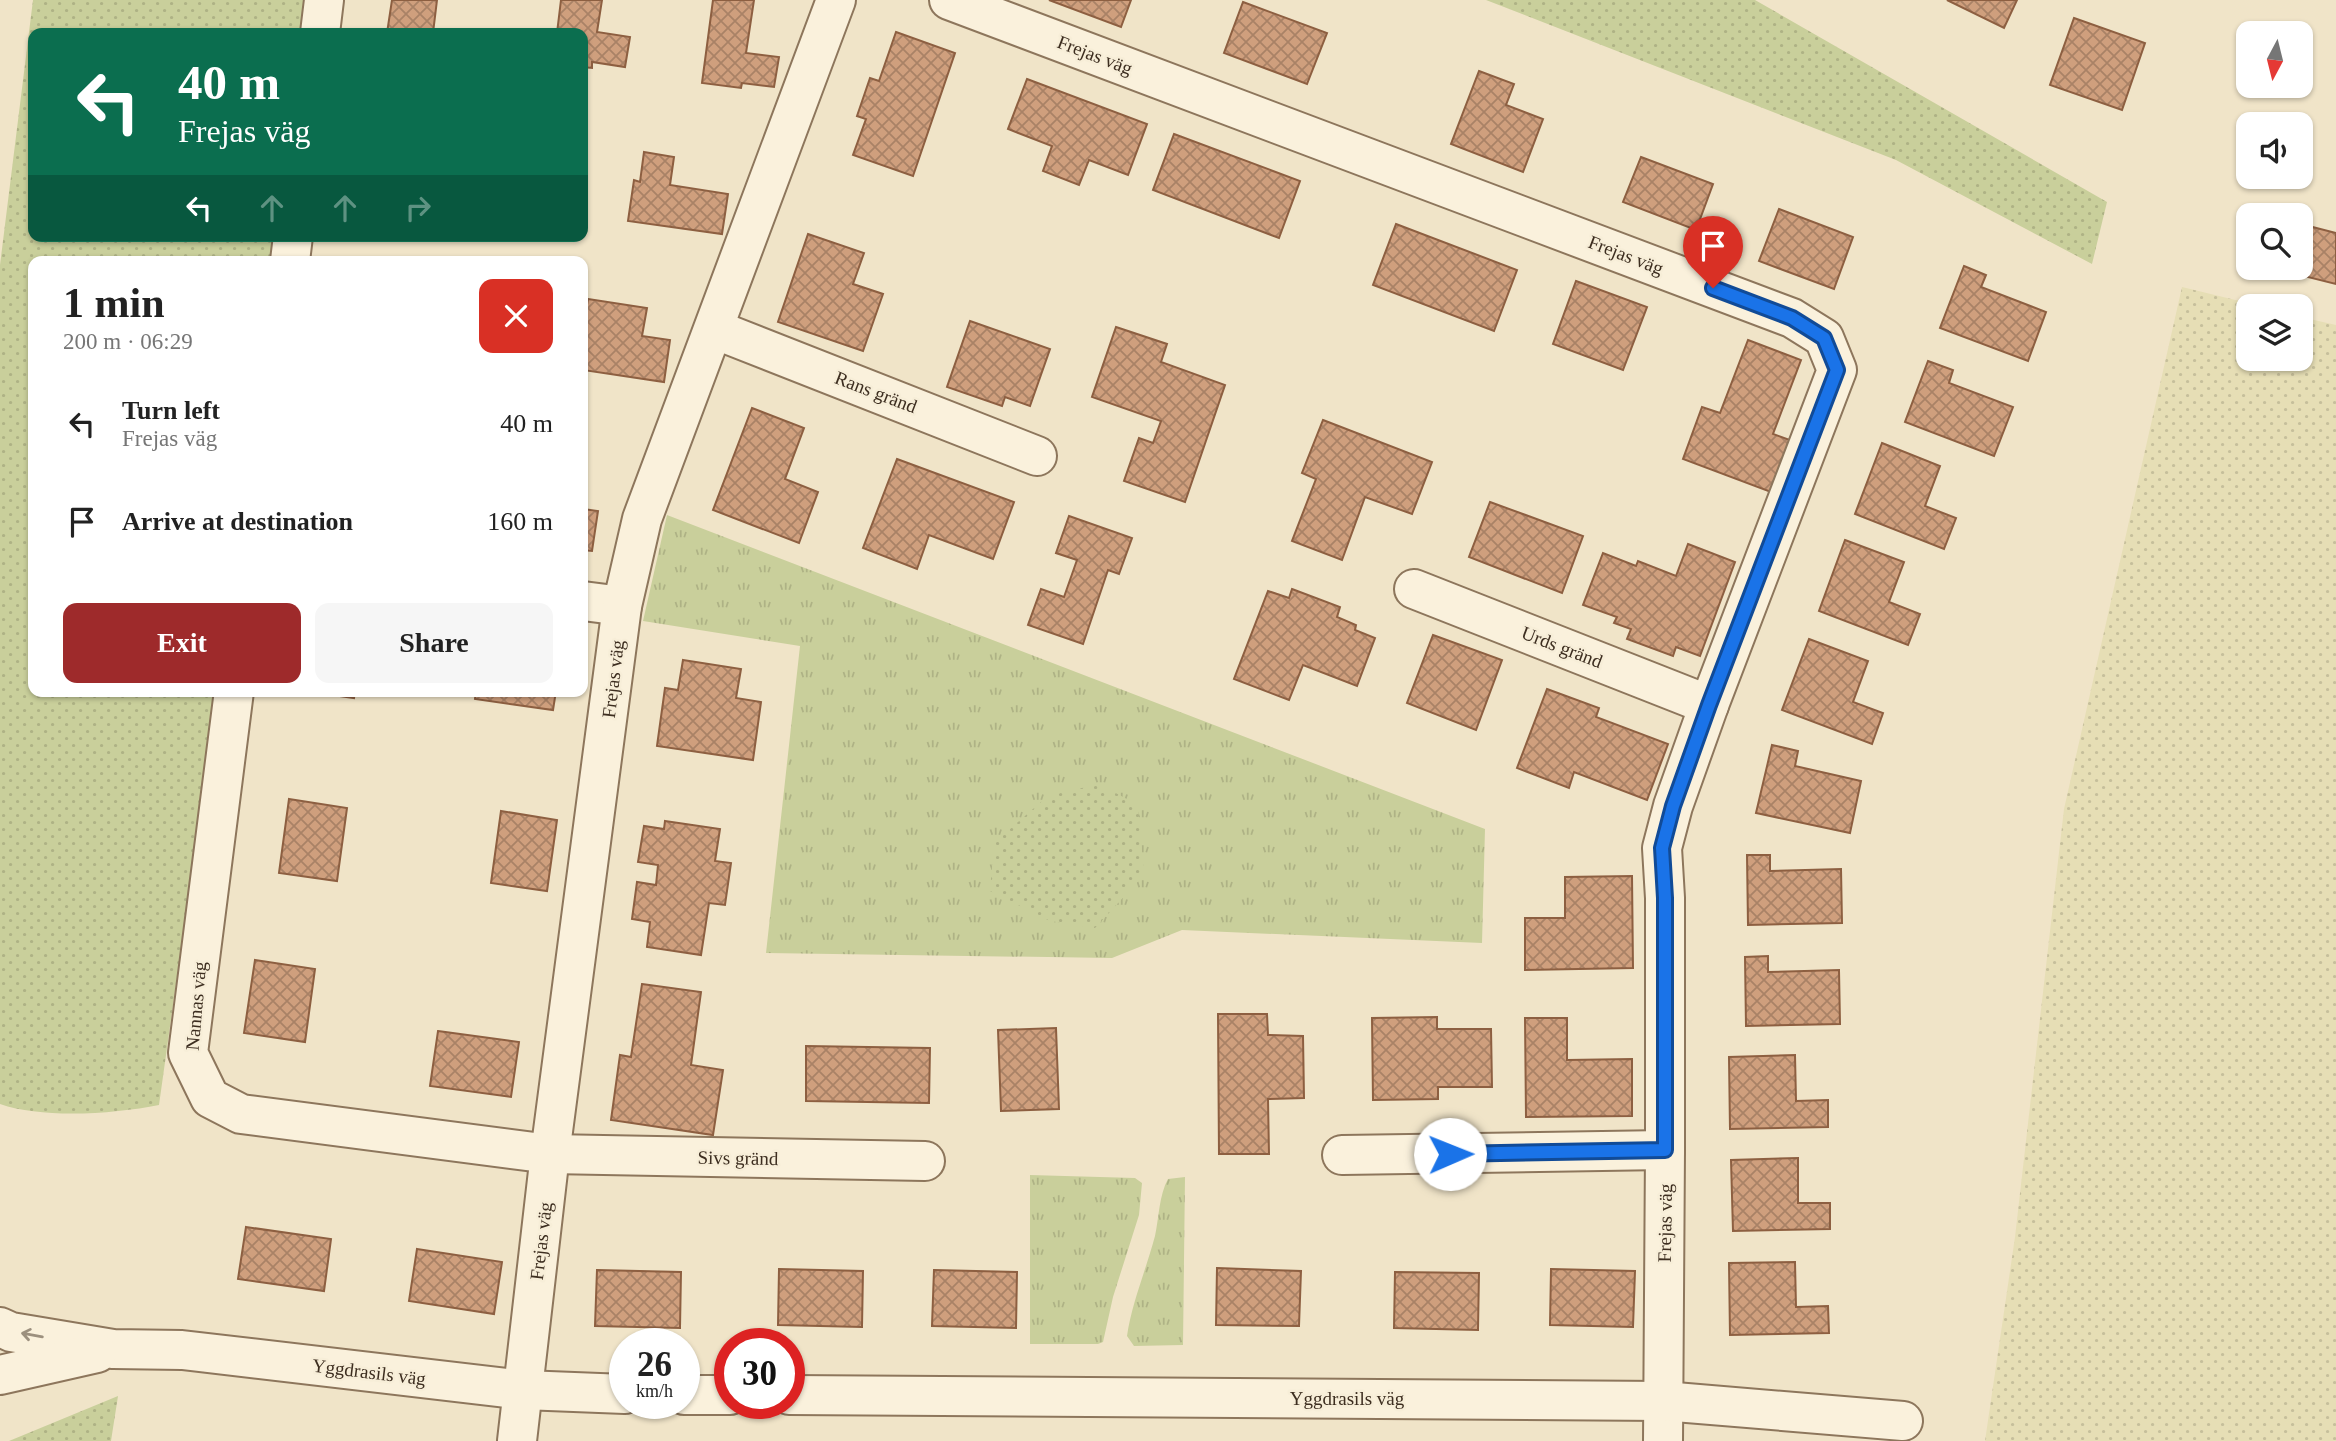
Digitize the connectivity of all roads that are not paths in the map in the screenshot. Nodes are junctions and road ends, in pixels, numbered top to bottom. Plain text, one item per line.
1 (324, 0) edge
2 (836, 0) edge
3 (948, 0) edge
4 (321, 28) edge
5 (714, 329) junction
6 (1037, 456) dead end
7 (1414, 589) dead end
8 (588, 602) edge
9 (622, 606) junction
10 (233, 697) edge
11 (1709, 705) junction
12 (1665, 1150) junction
13 (550, 1154) junction
14 (1342, 1155) dead end
15 (925, 1161) dead end
16 (0, 1327) edge
17 (113, 1349) junction
18 (0, 1375) edge
19 (523, 1390) junction
20 (609, 1393) edge
21 (805, 1395) edge
22 (1663, 1401) junction
23 (1903, 1421) dead end
24 (517, 1441) edge
25 (1663, 1441) edge

1 - 4 street
2 - 5 street, Frejas väg
3 - 11 street, Frejas väg
5 - 6 street, Rans gränd
5 - 9 street, Frejas väg
7 - 11 street, Urds gränd
8 - 9 street
9 - 13 street, Frejas väg
10 - 13 street, Nannas väg
11 - 12 street, Frejas väg
12 - 14 street
12 - 22 street, Frejas väg
13 - 15 street, Sivs gränd
13 - 19 street, Frejas väg
17 -> 16 street, Yggdrasils väg
17 - 18 street, Yggdrasils väg
17 - 19 street, Yggdrasils väg
19 - 20 street, Yggdrasils väg
19 - 24 street, Frejas väg
21 - 22 street, Yggdrasils väg
22 - 23 street, Yggdrasils väg
22 - 25 street, Frejas väg

